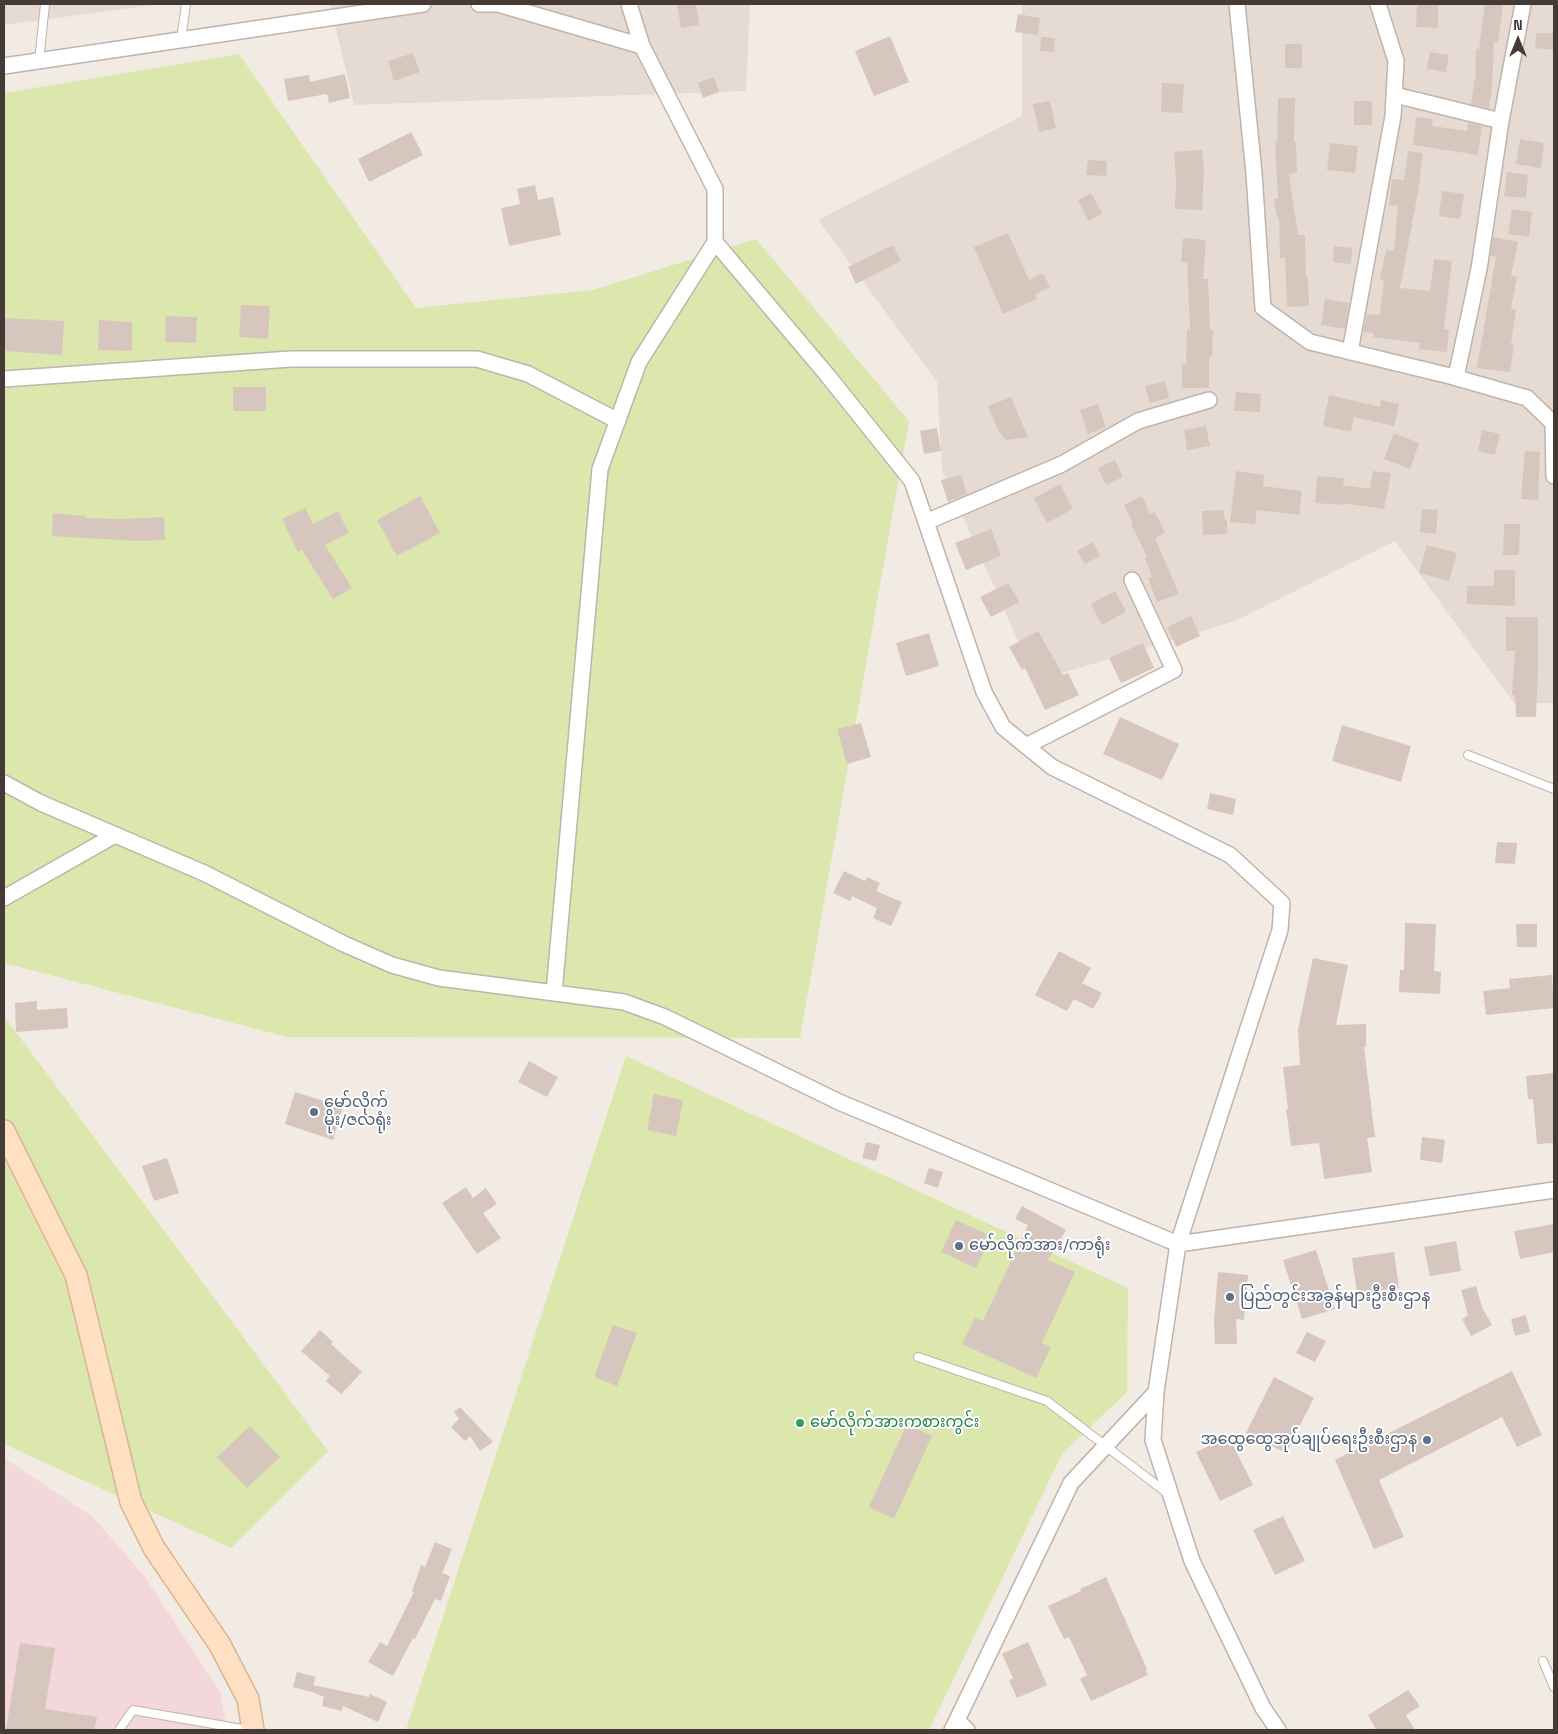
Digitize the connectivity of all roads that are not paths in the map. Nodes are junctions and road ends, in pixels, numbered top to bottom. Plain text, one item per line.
1 (45, 4) edge
2 (186, 4) edge
3 (423, 4) edge
4 (479, 4) edge
5 (629, 4) edge
6 (1237, 4) edge
7 (1378, 4) edge
8 (1523, 4) edge
9 (181, 40) junction
10 (642, 46) junction
11 (39, 61) junction
12 (4, 66) edge
13 (1394, 95) junction
14 (1501, 121) junction
15 (715, 242) junction
16 (1350, 352) junction
17 (1456, 377) junction
18 (4, 378) edge
19 (1208, 400) dead end
20 (618, 421) junction
21 (1554, 476) edge
22 (926, 522) junction
23 (1132, 580) dead end
24 (1026, 746) junction
25 (1468, 755) dead end
26 (4, 783) edge
27 (1554, 789) edge
28 (114, 835) junction
29 (4, 898) edge
30 (554, 993) junction
31 (4, 1130) edge
32 (1554, 1190) edge
33 (1178, 1244) junction
34 (918, 1357) dead end
35 (1156, 1392) junction
36 (1106, 1445) junction
37 (1172, 1496) junction
38 (1543, 1661) dead end
39 (1554, 1687) edge
40 (958, 1727) edge
41 (119, 1730) edge
42 (248, 1730) edge
43 (253, 1730) edge
44 (1278, 1730) edge

1 - 11 lane
2 - 9 lane
3 - 9 street
4 - 10 street
5 - 10 street
6 - 16 street
7 - 13 street
8 - 14 street
9 - 11 street
10 - 15 street
11 - 12 street
13 - 14 street
13 - 16 street
14 - 17 street
15 - 20 street
15 - 22 street
16 - 17 street
17 - 21 street
18 - 20 street
19 - 22 street
20 - 30 street
22 - 24 street
23 - 24 street
24 - 33 street
25 - 27 lane
26 - 28 street
28 - 29 street
28 - 30 street
30 - 33 street
31 - 43 main road
32 - 33 street
33 - 35 street
34 - 36 lane
35 - 36 street
35 - 37 street
36 - 37 lane
36 - 40 street
37 - 44 street
38 - 39 lane
41 - 42 lane

